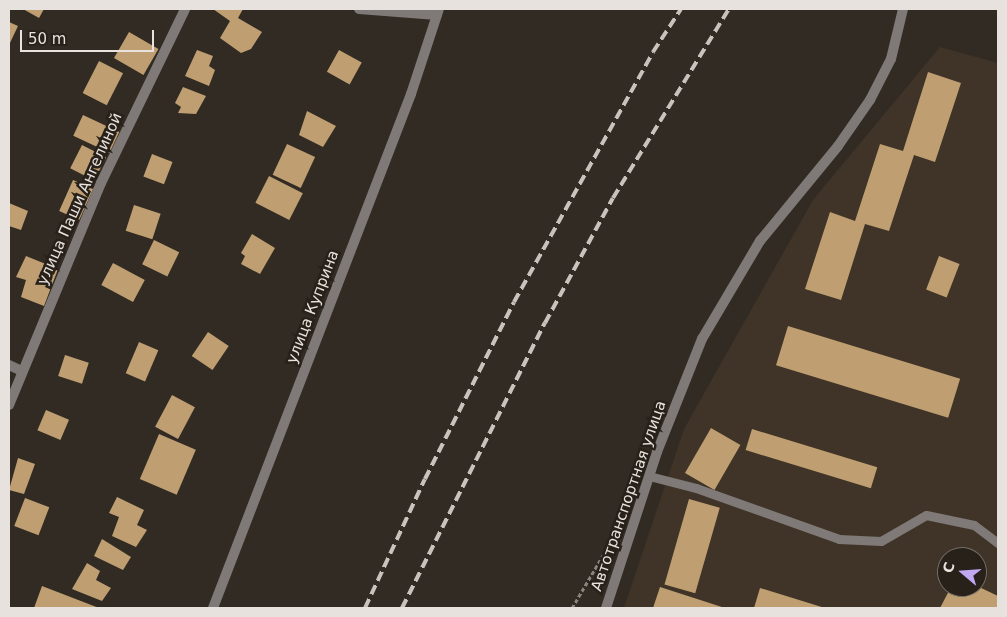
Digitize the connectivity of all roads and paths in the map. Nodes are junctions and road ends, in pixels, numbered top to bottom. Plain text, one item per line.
1 (185, 9) edge
2 (359, 9) edge
3 (902, 9) edge
4 (438, 12) edge
5 (9, 365) edge
6 (22, 371) junction
7 (9, 405) edge
8 (649, 476) junction
9 (616, 533) dead end
10 (998, 543) edge
11 (214, 608) edge
12 (572, 608) edge
13 (606, 608) edge

1 - 6 street, улица Паши Ангелиной
2 - 4 street
3 - 8 street, Автотранспортная улица
4 - 11 street, улица Куприна
5 - 6 street
6 - 7 street, улица Паши Ангелиной
8 - 10 lane
8 - 13 street, Автотранспортная улица
9 - 12 path

